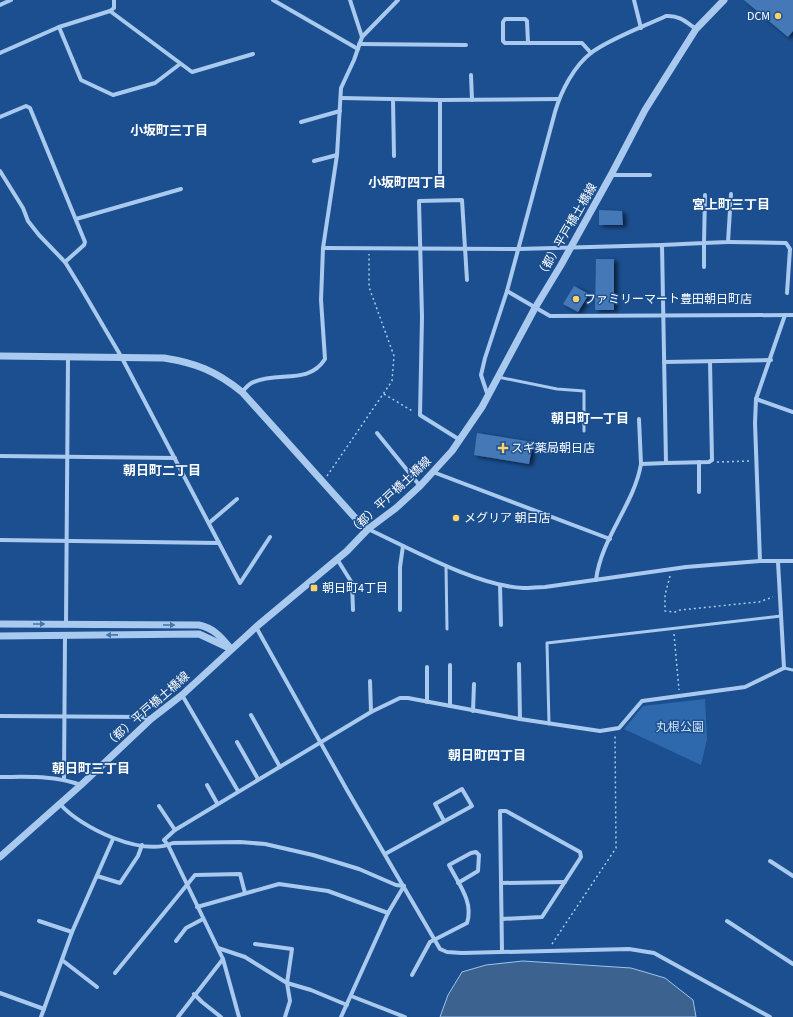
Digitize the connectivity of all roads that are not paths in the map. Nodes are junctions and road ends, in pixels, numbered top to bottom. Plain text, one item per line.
1 (11, 0) edge
2 (114, 0) edge
3 (273, 0) edge
4 (350, 0) edge
5 (398, 0) edge
6 (634, 0) edge
7 (724, 0) edge
8 (0, 5) edge
9 (110, 11) junction
10 (59, 27) junction
11 (641, 28) junction
12 (696, 29) junction
13 (362, 37) junction
14 (528, 43) junction
15 (359, 44) junction
16 (466, 45) dead end
17 (358, 49) junction
18 (0, 53) edge
19 (591, 53) junction
20 (253, 54) dead end
21 (180, 64) junction
22 (471, 75) dead end
23 (340, 98) junction
24 (559, 99) junction
25 (393, 100) junction
26 (440, 100) junction
27 (472, 100) junction
28 (340, 110) junction
29 (0, 117) edge
30 (300, 122) dead end
31 (337, 155) junction
32 (394, 156) dead end
33 (314, 161) dead end
34 (0, 171) edge
35 (440, 174) dead end
36 (611, 175) junction
37 (650, 175) dead end
38 (2, 177) edge
39 (181, 189) dead end
40 (731, 194) dead end
41 (705, 195) dead end
42 (76, 219) junction
43 (728, 242) junction
44 (704, 243) junction
45 (662, 245) junction
46 (465, 247) junction
47 (571, 247) junction
48 (323, 248) junction
49 (421, 249) junction
50 (518, 249) junction
51 (66, 262) junction
52 (704, 267) dead end
53 (467, 280) dead end
54 (508, 291) junction
55 (787, 293) dead end
56 (535, 308) junction
57 (785, 315) junction
58 (793, 315) edge
59 (662, 316) junction
60 (0, 356) edge
61 (68, 358) junction
62 (122, 358) junction
63 (771, 360) junction
64 (664, 362) junction
65 (710, 362) junction
66 (498, 377) junction
67 (242, 392) junction
68 (488, 396) junction
69 (756, 399) junction
70 (793, 412) edge
71 (639, 420) dead end
72 (584, 431) dead end
73 (377, 433) dead end
74 (460, 440) junction
75 (0, 456) edge
76 (66, 457) junction
77 (175, 458) junction
78 (699, 462) junction
79 (666, 463) junction
80 (641, 464) junction
81 (433, 472) junction
82 (420, 486) junction
83 (699, 492) dead end
84 (237, 499) dead end
85 (209, 523) junction
86 (368, 529) junction
87 (270, 537) dead end
88 (610, 539) junction
89 (0, 540) edge
90 (65, 540) junction
91 (219, 543) junction
92 (403, 546) junction
93 (337, 559) junction
94 (760, 561) junction
95 (793, 561) edge
96 (778, 562) junction
97 (446, 566) junction
98 (596, 580) junction
99 (500, 584) junction
100 (353, 610) dead end
101 (400, 610) dead end
102 (781, 616) junction
103 (0, 624) edge
104 (66, 624) junction
105 (501, 625) dead end
106 (256, 627) junction
107 (446, 629) dead end
108 (0, 636) edge
109 (65, 636) junction
110 (231, 649) junction
111 (520, 664) dead end
112 (450, 665) dead end
113 (427, 667) dead end
114 (784, 668) junction
115 (793, 670) edge
116 (370, 681) dead end
117 (474, 684) dead end
118 (182, 695) junction
119 (426, 702) junction
120 (450, 706) junction
121 (473, 711) junction
122 (371, 712) junction
123 (250, 715) dead end
124 (0, 716) edge
125 (64, 716) junction
126 (151, 719) junction
127 (520, 719) junction
128 (549, 724) junction
129 (237, 742) dead end
130 (321, 742) junction
131 (280, 766) junction
132 (0, 777) edge
133 (64, 779) junction
134 (258, 779) junction
135 (81, 785) junction
136 (207, 785) dead end
137 (238, 791) junction
138 (60, 804) junction
139 (217, 804) junction
140 (159, 806) dead end
141 (444, 821) junction
142 (175, 830) junction
143 (113, 840) junction
144 (142, 845) junction
145 (168, 845) junction
146 (385, 854) junction
147 (0, 857) edge
148 (770, 861) dead end
149 (97, 876) junction
150 (793, 876) edge
151 (565, 882) junction
152 (458, 883) junction
153 (502, 883) junction
154 (187, 884) junction
155 (404, 886) junction
156 (245, 893) junction
157 (197, 907) junction
158 (388, 913) junction
159 (203, 919) junction
160 (502, 919) junction
161 (38, 921) dead end
162 (727, 921) dead end
163 (72, 932) junction
164 (435, 940) junction
165 (176, 941) dead end
166 (255, 944) dead end
167 (218, 948) junction
168 (502, 952) junction
169 (62, 960) junction
170 (223, 960) junction
171 (793, 964) edge
172 (115, 974) dead end
173 (412, 975) dead end
174 (287, 983) junction
175 (97, 987) dead end
176 (0, 993) edge
177 (194, 994) junction
178 (351, 996) junction
179 (347, 1005) junction
180 (44, 1009) junction
181 (41, 1017) edge
182 (178, 1017) edge
183 (221, 1017) edge
184 (239, 1017) edge
185 (285, 1017) edge
186 (341, 1017) edge
187 (405, 1017) edge
188 (770, 1017) edge

1 - 8 street
2 - 9 street
3 - 17 street
4 - 13 street
5 - 13 street
6 - 11 street
7 - 12 street, （都）平戸橋土橋線
9 - 10 street
9 - 21 street
10 - 18 street
10 - 21 street
11 - 12 street
11 - 19 street
12 - 36 street, （都）平戸橋土橋線
13 - 15 street
14 - 14 street
14 - 19 street
15 - 16 street
15 - 17 street
17 - 23 street
19 - 24 street
20 - 21 street
22 - 27 street
23 - 25 street
23 - 28 street
24 - 27 street
24 - 50 street
25 - 26 street
25 - 32 street
26 - 27 street
26 - 35 street
28 - 30 street
28 - 31 street
29 - 42 street
31 - 33 street
31 - 48 street
34 - 38 street
36 - 37 street
36 - 47 street, （都）平戸橋土橋線
38 - 51 street
39 - 42 street
40 - 43 street
41 - 44 street
42 - 51 street
43 - 44 street
43 - 55 street
44 - 45 street
44 - 52 street
45 - 47 street
45 - 59 street
46 - 49 street
46 - 49 street
46 - 50 street
46 - 53 street
47 - 50 street
47 - 56 street, （都）平戸橋土橋線
48 - 49 street
48 - 67 street
49 - 74 street
50 - 54 street
51 - 62 street
54 - 56 street
54 - 68 street
56 - 59 street
56 - 66 street, （都）平戸橋土橋線
57 - 58 street
57 - 59 street
57 - 63 street
59 - 64 street
60 - 61 street
61 - 62 street
61 - 76 street
62 - 67 street
62 - 77 street
63 - 65 street
63 - 69 street
64 - 65 street
64 - 79 street
65 - 78 street
66 - 68 street, （都）平戸橋土橋線
66 - 72 lane
67 - 86 street
68 - 74 street, （都）平戸橋土橋線
69 - 70 street
69 - 94 street
71 - 80 street
73 - 82 street
74 - 81 street, （都）平戸橋土橋線
75 - 76 street
76 - 77 street
76 - 90 street
77 - 85 street
78 - 79 street
78 - 83 street
79 - 80 street
80 - 88 street
81 - 82 street, （都）平戸橋土橋線
81 - 88 street
82 - 86 street, （都）平戸橋土橋線
84 - 85 street
85 - 91 street
86 - 92 street
86 - 93 street, （都）平戸橋土橋線
87 - 91 street
88 - 98 street
89 - 90 street
90 - 91 street
90 - 104 street
92 - 97 street
92 - 101 street
93 - 100 street
93 - 106 street, （都）平戸橋土橋線
94 - 96 street
94 - 98 street
95 - 96 street
96 - 102 street
97 - 99 street
97 - 107 lane
98 - 99 street
99 - 105 street
102 - 114 street
102 - 128 lane
103 -> 104 street
104 -> 110 street
106 - 110 street, （都）平戸橋土橋線
106 - 130 street
108 - 109 street
110 -> 109 street
109 - 125 street
110 - 118 street, （都）平戸橋土橋線
111 - 127 street
112 - 120 street
113 - 119 street
114 - 115 lane
114 - 128 street
116 - 122 street
117 - 121 street
118 - 126 street, （都）平戸橋土橋線
118 - 137 street
119 - 120 street
119 - 122 street
120 - 121 street
121 - 127 street
122 - 130 street
123 - 131 street
124 - 125 street
125 - 126 street
125 - 133 street
126 - 135 street, （都）平戸橋土橋線
127 - 128 street
129 - 134 street
130 - 131 street
130 - 146 street
131 - 134 street
132 - 133 street
133 - 135 street
134 - 137 street
135 - 138 street, （都）平戸橋土橋線
136 - 139 street
137 - 139 street
138 - 143 street
138 - 147 street, （都）平戸橋土橋線
139 - 142 street
140 - 142 street
141 - 141 street
141 - 146 street
142 - 145 street
143 - 144 street
143 - 149 street
144 - 145 street
144 - 149 street
145 - 154 street
145 - 155 street
146 - 155 street
148 - 150 street
149 - 163 street
151 - 153 street
151 - 153 street
151 - 160 street
152 - 152 street
152 - 164 street
153 - 160 street
154 - 156 street
154 - 157 street
154 - 172 street
155 - 158 street
155 - 164 street
156 - 157 street
156 - 158 street
157 - 159 street
158 - 178 street
159 - 165 street
159 - 167 street
160 - 168 street
161 - 163 street
162 - 171 street
163 - 169 street
164 - 168 street
164 - 173 street
166 - 174 street
167 - 170 street
167 - 174 street
168 - 188 street
169 - 175 street
169 - 180 street
170 - 177 street
170 - 184 street
174 - 179 street
174 - 185 street
176 - 180 street
177 - 182 street
177 - 183 street
178 - 179 street
178 - 187 street
179 - 186 street
180 - 181 street

